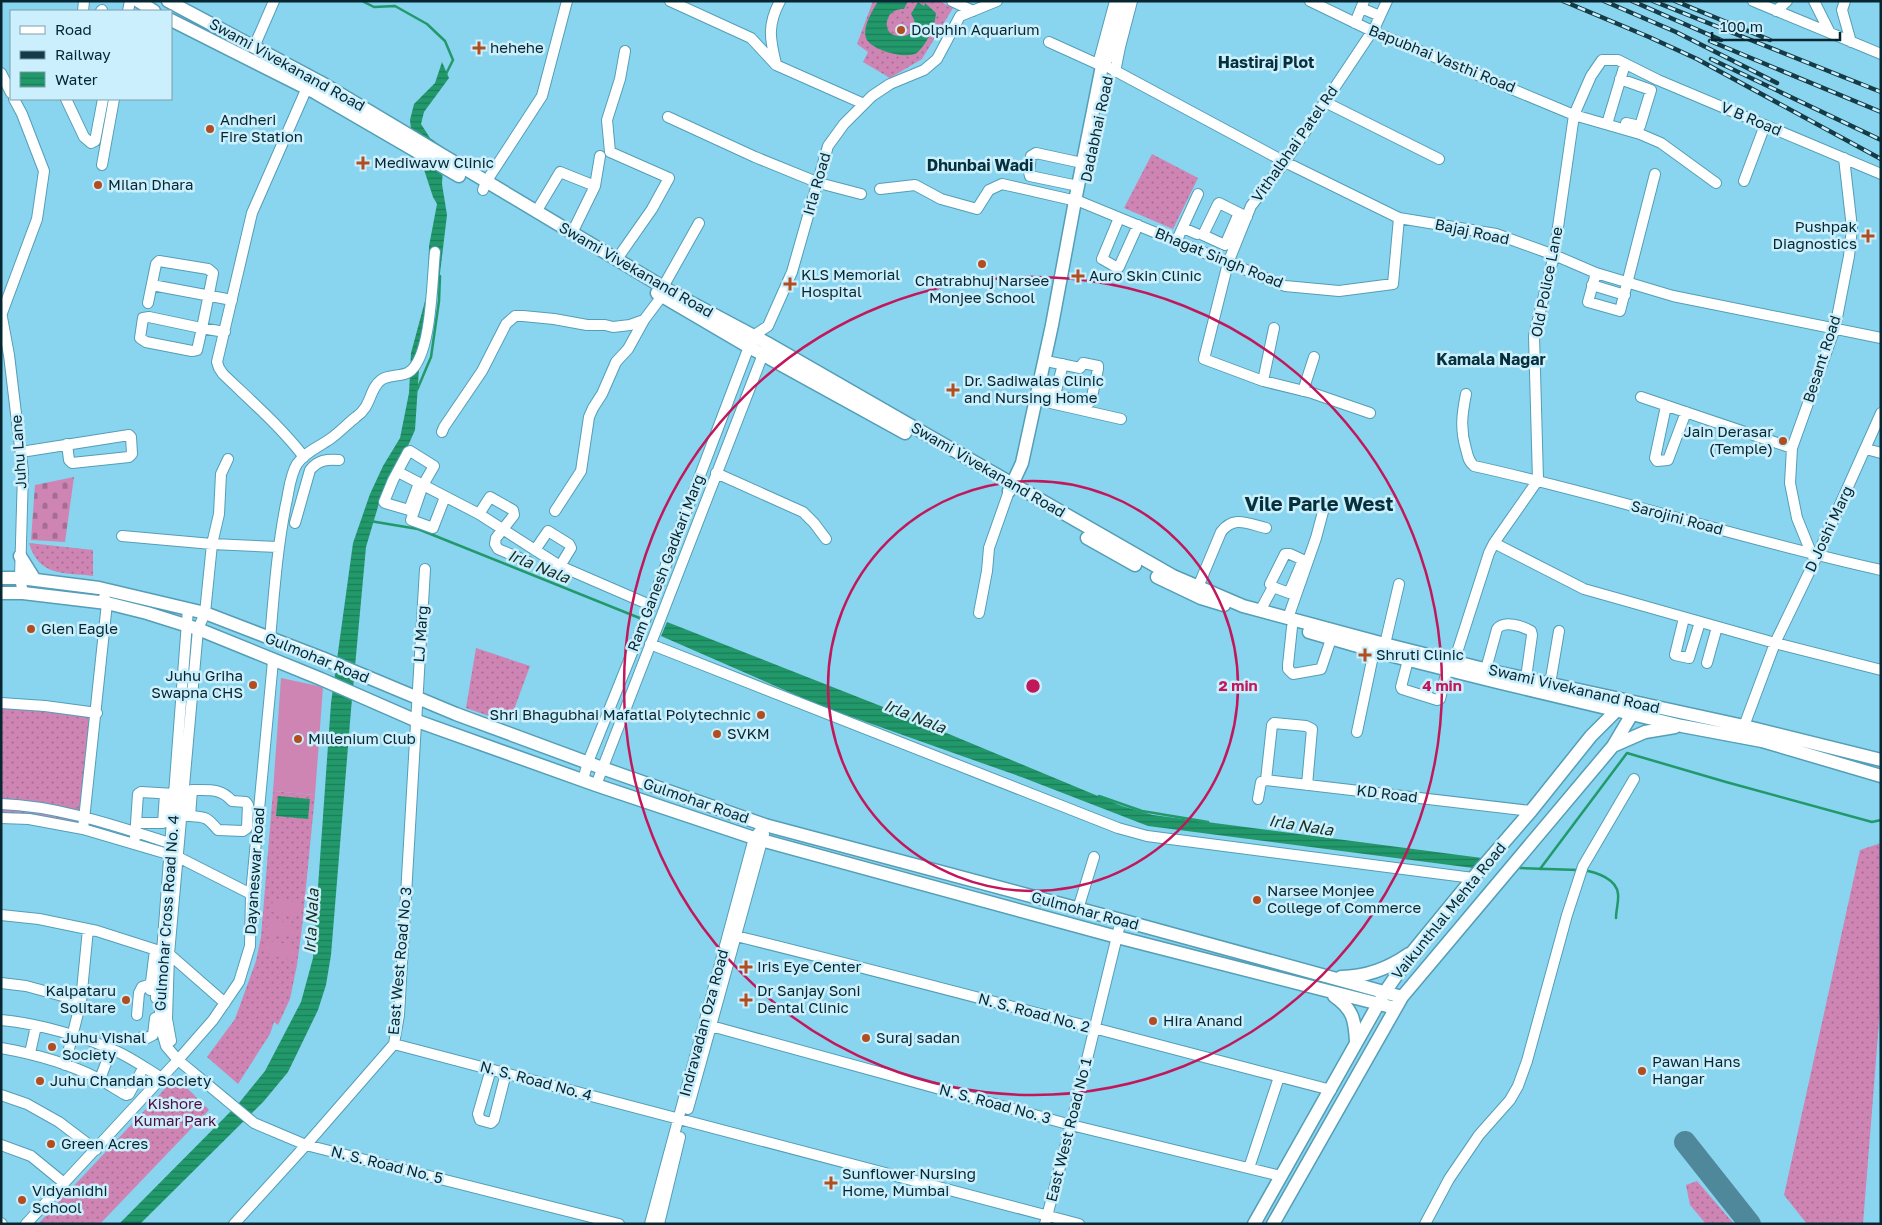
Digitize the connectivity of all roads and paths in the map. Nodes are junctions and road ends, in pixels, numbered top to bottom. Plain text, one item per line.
1 (138, 1) edge
2 (168, 1) edge
3 (274, 1) edge
4 (567, 1) edge
5 (670, 1) edge
6 (780, 1) edge
7 (952, 1) edge
8 (997, 1) edge
9 (1115, 1) edge
10 (1125, 1) edge
11 (1132, 1) edge
12 (1310, 1) edge
13 (1388, 1) edge
14 (1753, 1) edge
15 (1788, 1) edge
16 (1814, 1) edge
17 (1846, 1) edge
18 (1362, 5) edge
19 (152, 10) edge
20 (973, 11) junction
21 (1776, 11) junction
22 (1380, 16) junction
23 (172, 20) edge
24 (1355, 23) junction
25 (1372, 31) junction
26 (1830, 33) junction
27 (1049, 42) dead end
28 (1851, 42) junction
29 (254, 47) junction
30 (626, 51) dead end
31 (1881, 54) edge
32 (1625, 64) junction
33 (776, 65) junction
34 (1107, 65) junction
35 (1, 73) edge
36 (1620, 79) junction
37 (309, 83) junction
38 (10, 91) edge
39 (15, 100) edge
40 (66, 100) edge
41 (103, 100) edge
42 (114, 100) edge
43 (1325, 102) junction
44 (864, 104) junction
45 (1574, 115) junction
46 (668, 118) dead end
47 (1607, 121) junction
48 (1766, 125) junction
49 (600, 156) dead end
50 (1844, 158) junction
51 (1440, 159) dead end
52 (1080, 162) junction
53 (1285, 162) junction
54 (102, 165) dead end
55 (452, 166) junction
56 (1655, 174) dead end
57 (1881, 174) edge
58 (1744, 181) dead end
59 (819, 183) junction
60 (1716, 183) dead end
61 (1075, 185) junction
62 (485, 186) junction
63 (595, 186) junction
64 (880, 189) dead end
65 (861, 194) dead end
66 (1198, 194) dead end
67 (1078, 201) junction
68 (1212, 201) dead end
69 (536, 212) junction
70 (1243, 215) junction
71 (1399, 218) junction
72 (699, 223) dead end
73 (1183, 228) junction
74 (1236, 231) junction
75 (572, 233) junction
76 (1197, 234) junction
77 (1213, 241) junction
78 (1176, 242) junction
79 (1191, 248) junction
80 (435, 252) dead end
81 (1207, 254) junction
82 (1554, 255) junction
83 (617, 260) junction
84 (1228, 263) junction
85 (1596, 273) junction
86 (1628, 284) junction
87 (152, 286) junction
88 (1592, 286) junction
89 (663, 292) junction
90 (1625, 295) junction
91 (208, 296) junction
92 (232, 300) junction
93 (148, 303) dead end
94 (2, 312) edge
95 (644, 320) junction
96 (768, 326) junction
97 (201, 328) junction
98 (1274, 328) dead end
99 (1835, 328) junction
100 (225, 332) junction
101 (1881, 338) edge
102 (751, 341) junction
103 (765, 349) junction
104 (5, 356) edge
105 (1314, 357) dead end
106 (1057, 363) junction
107 (1263, 381) junction
108 (1303, 391) junction
109 (1466, 394) dead end
110 (1047, 396) junction
111 (1641, 397) dead end
112 (1085, 406) junction
113 (1666, 407) junction
114 (1370, 413) dead end
115 (1686, 413) junction
116 (1881, 413) edge
117 (1120, 418) dead end
118 (442, 432) dead end
119 (67, 444) junction
120 (1792, 448) junction
121 (1866, 449) junction
122 (21, 452) junction
123 (1881, 453) edge
124 (304, 456) junction
125 (228, 459) dead end
126 (339, 460) dead end
127 (294, 470) junction
128 (398, 472) junction
129 (716, 473) junction
130 (308, 474) junction
131 (1538, 480) junction
132 (421, 484) junction
133 (1012, 491) junction
134 (445, 497) junction
135 (1324, 508) dead end
136 (555, 511) dead end
137 (479, 514) junction
138 (294, 522) dead end
139 (1266, 528) dead end
140 (503, 530) junction
141 (122, 536) dead end
142 (826, 539) dead end
143 (1494, 543) junction
144 (212, 544) junction
145 (278, 547) junction
146 (535, 550) junction
147 (20, 556) junction
148 (1814, 556) junction
149 (529, 562) dead end
150 (560, 566) junction
151 (425, 569) dead end
152 (1881, 570) edge
153 (1, 578) edge
154 (20, 578) junction
155 (35, 580) junction
156 (1399, 584) dead end
157 (1198, 586) junction
158 (1273, 587) dead end
159 (99, 588) junction
160 (1, 593) edge
161 (23, 593) junction
162 (107, 603) junction
163 (649, 608) junction
164 (188, 609) junction
165 (1260, 611) junction
166 (205, 613) junction
167 (979, 613) dead end
168 (1684, 619) junction
169 (1290, 622) junction
170 (1702, 624) junction
171 (192, 628) junction
172 (1716, 628) junction
173 (1559, 631) dead end
174 (1331, 639) junction
175 (270, 640) junction
176 (1775, 643) junction
177 (650, 644) junction
178 (1376, 648) junction
179 (1408, 660) junction
180 (1694, 660) dead end
181 (273, 661) junction
182 (1707, 663) dead end
183 (1451, 667) junction
184 (1486, 669) junction
185 (1881, 670) edge
186 (1526, 678) junction
187 (1362, 683) dead end
188 (1550, 684) junction
189 (417, 698) junction
190 (1, 703) edge
191 (1588, 703) junction
192 (1633, 708) junction
193 (1617, 710) junction
194 (96, 713) junction
195 (416, 721) junction
196 (1682, 726) junction
197 (1744, 726) junction
198 (1357, 732) dead end
199 (1591, 736) junction
200 (1613, 746) junction
201 (1576, 755) junction
202 (1881, 760) edge
203 (588, 762) junction
204 (602, 768) junction
205 (1594, 769) junction
206 (1881, 776) edge
207 (1634, 779) dead end
208 (583, 780) junction
209 (1266, 780) junction
210 (1306, 784) junction
211 (596, 785) junction
212 (170, 794) junction
213 (1258, 799) dead end
214 (1, 804) edge
215 (1531, 811) junction
216 (186, 816) junction
217 (1, 818) edge
218 (85, 818) junction
219 (765, 825) junction
220 (136, 828) junction
221 (83, 830) junction
222 (759, 839) junction
223 (135, 844) junction
224 (175, 844) junction
225 (174, 856) junction
226 (1094, 857) dead end
227 (1473, 878) junction
228 (251, 894) junction
229 (1078, 909) junction
230 (1, 915) edge
231 (1121, 920) junction
232 (88, 929) junction
233 (736, 936) junction
234 (1117, 937) junction
235 (1210, 944) junction
236 (1414, 950) junction
237 (162, 952) junction
238 (1206, 960) junction
239 (1329, 977) junction
240 (1, 983) edge
241 (150, 988) junction
242 (1324, 990) junction
243 (1382, 998) junction
244 (80, 1001) junction
245 (225, 1003) junction
246 (1398, 1003) junction
247 (137, 1015) dead end
248 (1, 1020) edge
249 (36, 1026) junction
250 (711, 1026) junction
251 (1094, 1029) junction
252 (158, 1035) junction
253 (73, 1036) junction
254 (142, 1037) dead end
255 (1356, 1042) junction
256 (394, 1044) junction
257 (107, 1047) junction
258 (1, 1048) edge
259 (30, 1053) junction
260 (178, 1060) junction
261 (64, 1065) junction
262 (491, 1069) junction
263 (141, 1072) dead end
264 (506, 1073) junction
265 (1279, 1077) junction
266 (162, 1078) junction
267 (99, 1079) junction
268 (1331, 1090) junction
269 (1, 1095) edge
270 (682, 1119) junction
271 (1071, 1125) junction
272 (1, 1145) edge
273 (306, 1145) junction
274 (96, 1150) junction
275 (1249, 1168) junction
276 (1280, 1176) junction
277 (64, 1183) junction
278 (1046, 1220) edge
279 (26, 1224) edge
280 (234, 1224) edge
281 (619, 1224) edge
282 (650, 1224) edge
283 (659, 1224) edge
284 (1079, 1224) edge
285 (1254, 1224) edge
286 (1273, 1224) edge
287 (1425, 1224) edge

1 - 19 main road
2 - 29 main road, Swami Vivekanand Road
3 - 29 street
4 - 62 street
5 - 33 street
6 - 33 street
7 - 20 street
8 - 20 street, Irla Road
9 - 34 street
10 - 34 main road
11 - 34 street
12 - 24 street, Bapubhai Vasthi Road
13 - 22 street, Vithalbhai Patel Rd
14 - 21 street
15 - 21 street
16 - 26 street
17 - 28 street
18 - 22 street
18 - 24 street
20 - 44 street, Irla Road
21 - 26 street
22 - 25 street, Vithalbhai Patel Rd
23 - 37 main road, Swami Vivekanand Road
24 - 25 street, Bapubhai Vasthi Road
25 - 43 street, Vithalbhai Patel Rd
25 - 45 street, Bapubhai Vasthi Road
26 - 28 street
27 - 34 street, Bajaj Road
28 - 31 street
29 - 37 main road, Swami Vivekanand Road
30 - 83 street
32 - 36 street
32 - 45 street, Old Police Lane
32 - 48 street, V B Road
33 - 44 street
34 - 52 main road, Dadabhai Road
34 - 53 street, Bajaj Road
34 - 67 main road, Dadabhai Road
35 - 38 street
36 - 47 street
36 - 47 street
37 - 55 main road, Swami Vivekanand Road
37 - 55 main road, Swami Vivekanand Road
37 - 92 street
39 - 94 street
40 - 41 street
42 - 54 street
43 - 51 street
43 - 53 street, Vithalbhai Patel Rd
44 - 59 street, Irla Road
45 - 47 street
45 - 82 street, Old Police Lane
46 - 59 street
47 - 60 street
48 - 50 street, V B Road
48 - 58 street
49 - 63 street
50 - 57 street, V B Road
50 - 99 street, Besant Road
52 - 61 main road, Dadabhai Road
52 - 61 street
53 - 70 street, Vithalbhai Patel Rd
53 - 71 street, Bajaj Road
55 - 62 main road, Swami Vivekanand Road
56 - 86 street
59 - 65 street
59 - 96 street, Irla Road
61 - 67 main road, Dadabhai Road
62 - 69 main road, Swami Vivekanand Road
62 - 89 main road, Swami Vivekanand Road
63 - 69 street
63 - 75 street
64 - 67 street, Bhagat Singh Road
66 - 73 street
67 - 78 street, Bhagat Singh Road
67 - 106 main road, Dadabhai Road
67 - 133 main road, Dadabhai Road
68 - 76 street
69 - 75 main road, Swami Vivekanand Road
70 - 74 street, Vithalbhai Patel Rd
70 - 77 street
71 - 82 street, Bajaj Road
71 - 84 street, Bhagat Singh Road
72 - 89 street
73 - 76 street
73 - 78 street
74 - 77 street
74 - 84 street, Vithalbhai Patel Rd
75 - 83 main road, Swami Vivekanand Road
76 - 79 street
77 - 81 street
78 - 79 street, Bhagat Singh Road
79 - 81 street, Bhagat Singh Road
80 - 124 street
81 - 84 street, Bhagat Singh Road
82 - 85 street, Bajaj Road
82 - 131 street, Old Police Lane
83 - 89 main road, Swami Vivekanand Road
84 - 107 street, Vithalbhai Patel Rd
85 - 86 street, Bajaj Road
85 - 88 street
86 - 90 street
86 - 99 street, Bajaj Road
87 - 91 street
87 - 91 street
87 - 93 street
88 - 90 street
88 - 90 street
89 - 95 street
89 - 102 main road, Swami Vivekanand Road
91 - 92 street
91 - 97 street
92 - 100 street
94 - 104 street, Juhu Lane
95 - 118 street
95 - 136 street
96 - 102 street
96 - 103 street, Ram Ganesh Gadkari Marg
97 - 97 street
97 - 100 street
98 - 107 street
99 - 101 street, Bajaj Road
99 - 120 street, Besant Road
100 - 124 street
102 - 103 main road, Swami Vivekanand Road
102 - 163 street, Ram Ganesh Gadkari Marg
103 - 129 street, Ram Ganesh Gadkari Marg
103 - 133 main road, Swami Vivekanand Road
104 - 122 street, Juhu Lane
105 - 108 street
106 - 110 main road, Dadabhai Road
106 - 112 street
107 - 108 street
108 - 114 street
109 - 131 street, Sarojini Road
110 - 112 street
110 - 112 street
110 - 133 main road, Dadabhai Road
111 - 113 street
112 - 117 street
113 - 115 street
113 - 115 street
115 - 120 street
116 - 121 street, D Joshi Marg
119 - 119 street
119 - 122 street
120 - 148 street, Besant Road
121 - 123 street
121 - 148 street, D Joshi Marg
122 - 147 street, Juhu Lane
124 - 127 street
125 - 144 street, Gulmohar Cross Road No. 4
126 - 130 street
127 - 130 street
127 - 145 street
128 - 132 street
128 - 132 street
128 - 132 street
129 - 142 street
129 - 177 street, Ram Ganesh Gadkari Marg
130 - 138 street
131 - 143 street
131 - 148 street, Sarojini Road
132 - 134 street
132 - 134 street
133 - 157 main road, Swami Vivekanand Road
133 - 167 street
133 - 169 main road, Swami Vivekanand Road
134 - 137 street
135 - 169 street
137 - 140 street
137 - 140 street
139 - 157 street
140 - 146 street
140 - 149 street
141 - 144 street
143 - 168 street
143 - 183 street
144 - 145 street
144 - 166 street, Gulmohar Cross Road No. 4
145 - 175 street
146 - 150 street
146 - 150 street
147 - 154 street, Juhu Lane
147 - 155 main road
148 - 152 street, Sarojini Road
148 - 176 street, D Joshi Marg
150 - 163 street
151 - 189 street, LJ Marg
153 - 154 main road, Gulmohar Road
154 - 155 main road, Gulmohar Road
154 - 161 street, Juhu Lane
155 - 159 main road, Gulmohar Road
156 - 178 street
157 - 165 main road, Swami Vivekanand Road
158 - 165 street
159 - 162 street
159 - 164 main road, Gulmohar Road
160 - 161 main road, Gulmohar Road
161 - 162 main road, Gulmohar Road
162 - 171 main road, Gulmohar Road
162 - 194 street
163 - 203 street, Ram Ganesh Gadkari Marg
164 - 166 main road, Gulmohar Road
164 - 171 street, Gulmohar Cross Road No. 4
165 - 169 main road, Swami Vivekanand Road
166 - 171 street, Gulmohar Cross Road No. 4
166 - 175 main road, Gulmohar Road
168 - 170 street
168 - 170 street
169 - 174 main road, Swami Vivekanand Road
169 - 174 street
169 - 178 main road, Swami Vivekanand Road
170 - 172 street
170 - 180 street
171 - 181 main road, Gulmohar Road
171 - 212 street, Gulmohar Cross Road No. 4
171 - 216 street, Gulmohar Cross Road No. 4
172 - 176 street
172 - 182 street
173 - 188 street
174 - 178 main road, Swami Vivekanand Road
175 - 189 main road, Gulmohar Road
176 - 185 street
176 - 197 street, D Joshi Marg
177 - 204 street, Ram Ganesh Gadkari Marg
177 - 227 street
178 - 179 main road, Swami Vivekanand Road
178 - 183 main road, Swami Vivekanand Road
178 - 187 street
178 - 198 street
179 - 183 main road, Swami Vivekanand Road
179 - 183 street
181 - 195 main road, Gulmohar Road
181 - 228 street, Dayaneswar Road
183 - 184 main road, Swami Vivekanand Road
183 - 191 main road, Swami Vivekanand Road
184 - 186 main road, Swami Vivekanand Road
184 - 186 street
186 - 188 main road, Swami Vivekanand Road
188 - 192 main road, Swami Vivekanand Road
189 - 195 street, East West Road No 3
189 - 203 main road, Gulmohar Road
190 - 194 street
191 - 193 main road, Swami Vivekanand Road
191 - 199 main road
192 - 193 main road, Vaikunthlal Mehta Road
192 - 196 main road, Swami Vivekanand Road
192 - 197 main road, Swami Vivekanand Road
192 - 200 main road, Vaikunthlal Mehta Road
193 - 199 main road, Vaikunthlal Mehta Road
194 - 218 street
195 - 208 main road, Gulmohar Road
195 - 256 street, East West Road No 3
196 - 200 main road
196 - 206 main road, Swami Vivekanand Road
197 - 202 main road, Swami Vivekanand Road
199 - 201 main road, Vaikunthlal Mehta Road
200 - 205 main road, Vaikunthlal Mehta Road
201 - 205 main road
201 - 215 main road, Vaikunthlal Mehta Road
203 - 204 main road, Gulmohar Road
203 - 208 street, Ram Ganesh Gadkari Marg
204 - 211 street, Ram Ganesh Gadkari Marg
204 - 219 main road, Gulmohar Road
205 - 246 main road, Vaikunthlal Mehta Road
207 - 287 street
208 - 211 main road, Gulmohar Road
209 - 210 street, KD Road
209 - 210 street
209 - 213 street
210 - 215 street, KD Road
211 - 222 main road, Gulmohar Road
212 - 220 street
212 - 220 street
212 - 224 street, Gulmohar Cross Road No. 4
214 - 218 street
215 - 227 main road, Vaikunthlal Mehta Road
216 - 216 street
216 - 224 street, Gulmohar Cross Road No. 4
217 - 221 street
218 - 220 street
218 - 221 street
219 - 222 street
219 - 229 main road, Gulmohar Road
220 - 223 street
220 - 224 street
221 - 223 street
222 - 233 street, Indravadan Oza Road
222 - 234 main road, Gulmohar Road
222 - 270 street, Indravadan Oza Road
223 - 225 street
224 - 225 street, Gulmohar Cross Road No. 4
225 - 228 street
225 - 237 street, Gulmohar Cross Road No. 4
226 - 229 street
227 - 236 main road, Vaikunthlal Mehta Road
228 - 245 street, Dayaneswar Road
229 - 231 main road, Gulmohar Road
230 - 232 street
231 - 234 street, East West Road No 1
231 - 235 main road, Gulmohar Road
232 - 237 street
232 - 244 street
233 - 250 street, Indravadan Oza Road
233 - 251 street, N. S. Road No. 2
234 - 238 main road, Gulmohar Road
234 - 251 street, East West Road No 1
235 - 238 main road
235 - 239 main road, Gulmohar Road
236 - 239 main road
236 - 243 main road, Vaikunthlal Mehta Road
237 - 241 street
237 - 245 street
237 - 252 street, Gulmohar Cross Road No. 4
237 - 260 street, Gulmohar Cross Road No. 4
238 - 242 main road, Gulmohar Road
239 - 243 main road, Gulmohar Road
240 - 244 street
241 - 247 street
241 - 252 street
242 - 243 main road, Gulmohar Road
242 - 255 main road
243 - 246 main road, Gulmohar Road
243 - 255 main road, Vaikunthlal Mehta Road
244 - 253 street
245 - 260 street, Dayaneswar Road
246 - 286 main road, Vaikunthlal Mehta Road
248 - 249 street
249 - 253 street
249 - 259 street
250 - 270 street, Indravadan Oza Road
250 - 271 street, N. S. Road No. 3
251 - 265 street, N. S. Road No. 2
251 - 271 street, East West Road No 1
252 - 254 street
252 - 260 street, Gulmohar Cross Road No. 4
253 - 257 street
253 - 261 street
255 - 268 main road, Vaikunthlal Mehta Road
256 - 262 street, N. S. Road No. 4
256 - 273 street, East West Road No 3
257 - 266 street
257 - 267 street
258 - 259 street
259 - 261 street
260 - 266 street, Dayaneswar Road
260 - 273 street, N. S. Road No. 5
261 - 267 street
262 - 264 street, N. S. Road No. 4
262 - 264 street
263 - 267 street
264 - 270 street, N. S. Road No. 4
265 - 268 street, N. S. Road No. 2
265 - 275 street
266 - 274 street, Dayaneswar Road
268 - 276 main road, Vaikunthlal Mehta Road
269 - 274 street
270 - 278 street
270 - 282 street, Indravadan Oza Road
270 - 283 street, Indravadan Oza Road
271 - 275 street, N. S. Road No. 3
271 - 278 street, East West Road No 1
272 - 277 street
273 - 280 street, East West Road No 3
273 - 281 street, N. S. Road No. 5
274 - 277 street, Dayaneswar Road
275 - 276 street, N. S. Road No. 3
276 - 285 main road, Vaikunthlal Mehta Road
277 - 279 street, Dayaneswar Road
278 - 284 street

